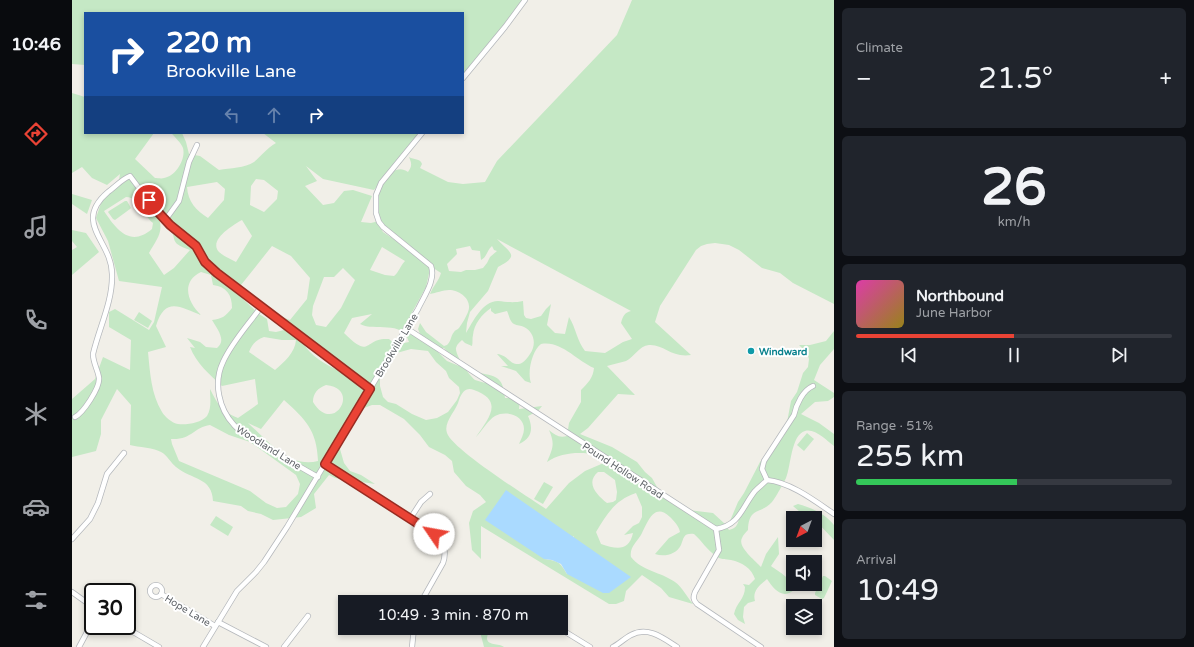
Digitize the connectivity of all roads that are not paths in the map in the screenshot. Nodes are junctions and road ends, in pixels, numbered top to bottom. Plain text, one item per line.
1 (526, 0) edge
2 (464, 77) edge
3 (421, 134) edge
4 (197, 145) dead end
5 (166, 220) junction
6 (261, 307) junction
7 (406, 328) junction
8 (812, 386) dead end
9 (370, 389) junction
10 (75, 418) dead end
11 (124, 453) dead end
12 (325, 464) junction
13 (318, 477) junction
14 (767, 480) junction
15 (430, 494) dead end
16 (834, 514) edge
17 (410, 519) junction
18 (716, 529) junction
19 (72, 539) edge
20 (72, 592) edge
21 (161, 594) dead end
22 (425, 595) edge
23 (84, 601) edge
24 (308, 616) dead end
25 (216, 624) junction
26 (136, 634) edge
27 (568, 634) edge
28 (85, 635) edge
29 (413, 635) edge
30 (79, 647) edge
31 (159, 647) edge
32 (202, 647) edge
33 (266, 647) edge
34 (284, 647) edge
35 (412, 647) edge
36 (590, 647) edge
37 (613, 647) edge
38 (677, 647) edge
39 (760, 647) edge

1 - 2 street
3 - 7 street, Brookville Lane
4 - 5 street
5 - 6 street
5 - 10 street
6 - 9 street
6 - 13 street, Woodland Lane
7 - 9 street, Brookville Lane
7 - 18 street, Pound Hollow Road
8 - 14 street
9 - 12 street, Brookville Lane
11 - 19 street
12 - 13 street, Brookville Lane
12 - 17 street
13 - 25 street, Brookville Lane
14 - 16 street
14 - 18 street
15 - 17 street
17 - 22 street
18 - 39 street
20 - 23 street
21 - 25 street, Hope Lane
24 - 34 street
25 - 32 street, Brookville Lane
25 - 33 street, Hope Lane
26 - 31 street
27 - 36 street
28 - 30 street
29 - 35 street
37 - 38 street

